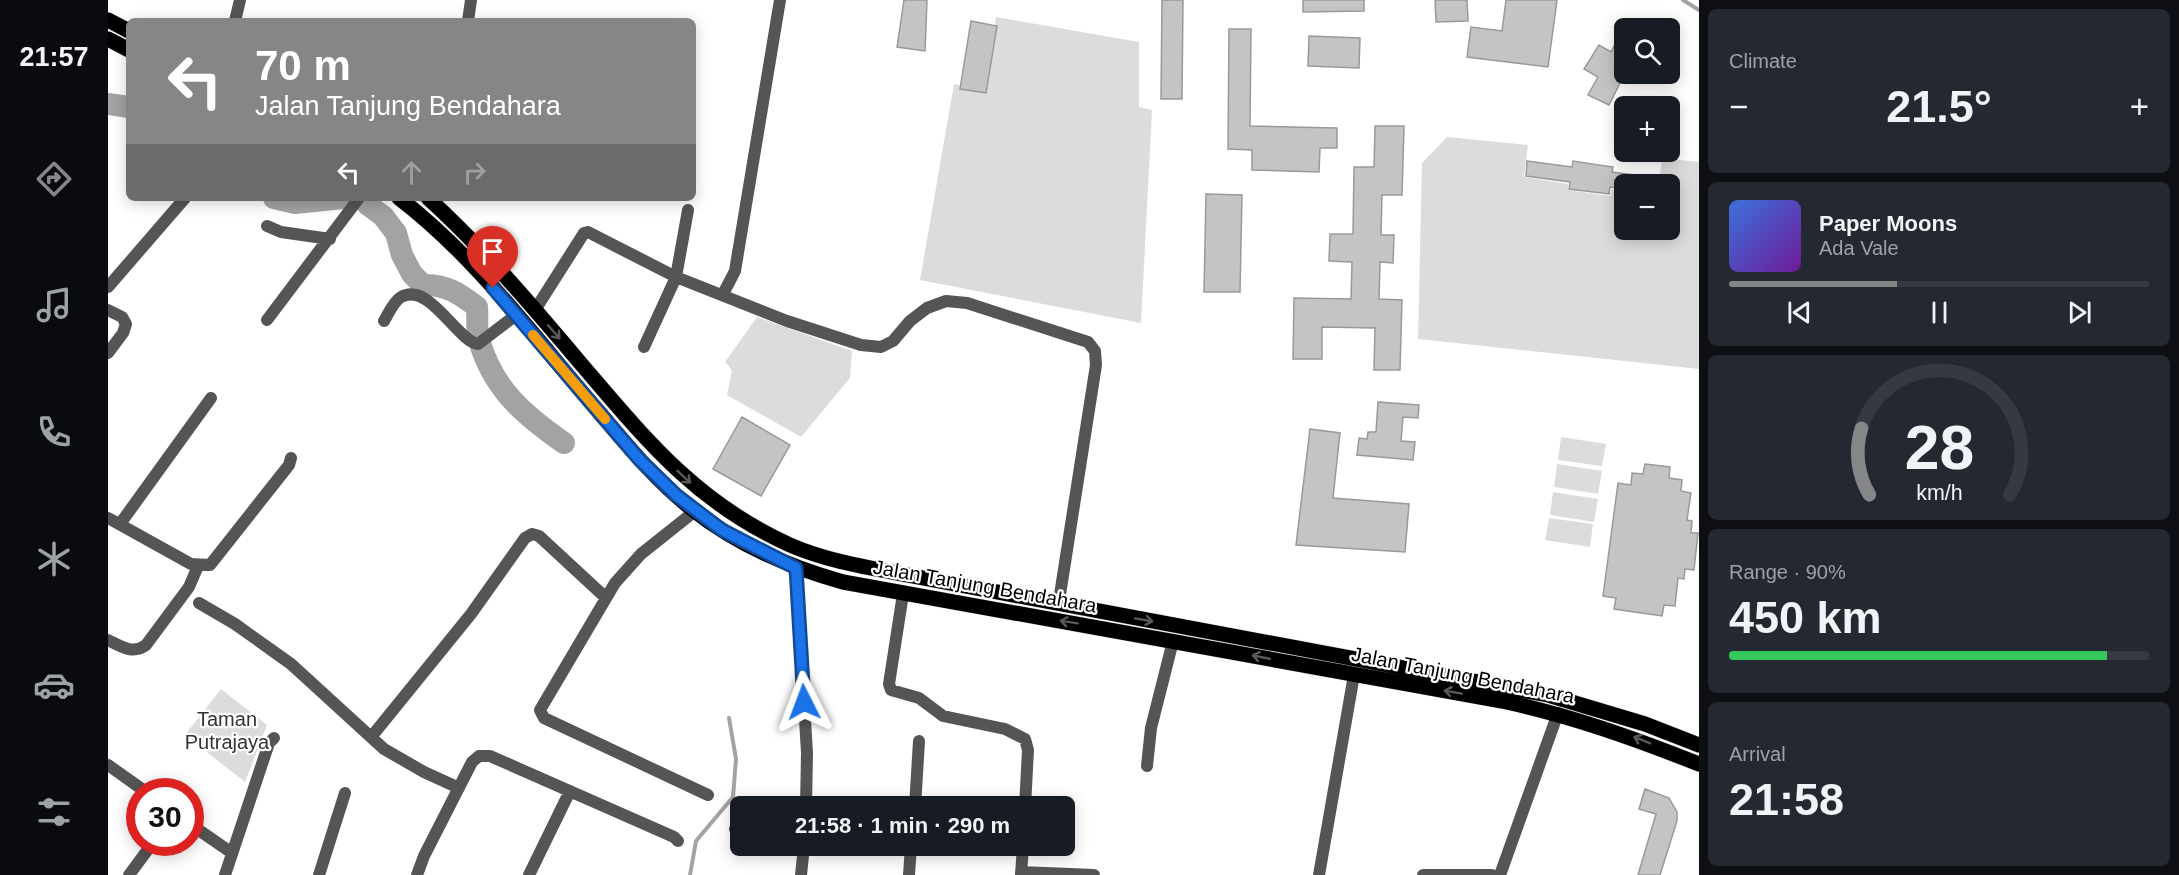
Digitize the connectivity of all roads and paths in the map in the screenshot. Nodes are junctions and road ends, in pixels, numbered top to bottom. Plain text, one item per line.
1 (240, 0) edge
2 (471, 0) edge
3 (780, 0) edge
4 (236, 18) edge
5 (468, 18) edge
6 (108, 20) edge
7 (126, 29) edge
8 (108, 39) edge
9 (126, 48) edge
10 (182, 201) edge
11 (357, 201) edge
12 (402, 201) edge
13 (431, 201) edge
14 (688, 210) dead end
15 (267, 226) dead end
16 (330, 239) junction
17 (676, 277) junction
18 (108, 287) edge
19 (723, 294) junction
20 (108, 310) edge
21 (535, 310) junction
22 (516, 315) junction
23 (267, 320) dead end
24 (384, 321) dead end
25 (644, 347) dead end
26 (108, 353) edge
27 (211, 398) dead end
28 (291, 458) dead end
29 (695, 511) junction
30 (108, 518) edge
31 (120, 524) junction
32 (198, 566) junction
33 (796, 568) junction
34 (903, 594) junction
35 (605, 597) junction
36 (1059, 601) junction
37 (199, 603) dead end
38 (108, 640) edge
39 (1173, 641) junction
40 (1354, 675) junction
41 (1558, 713) junction
42 (372, 736) junction
43 (274, 738) dead end
44 (919, 741) dead end
45 (1699, 745) edge
46 (1698, 764) edge
47 (108, 765) edge
48 (1147, 766) dead end
49 (126, 778) edge
50 (459, 788) junction
51 (570, 791) junction
52 (345, 794) dead end
53 (708, 795) dead end
54 (806, 796) edge
55 (916, 796) edge
56 (1026, 796) edge
57 (204, 834) edge
58 (678, 841) dead end
59 (232, 853) junction
60 (143, 856) edge
61 (803, 856) edge
62 (910, 856) edge
63 (1022, 856) edge
64 (1021, 873) edge
65 (129, 875) edge
66 (225, 875) edge
67 (319, 875) edge
68 (417, 875) edge
69 (529, 875) edge
70 (801, 875) edge
71 (909, 875) edge
72 (1094, 875) edge
73 (1320, 875) edge
74 (1423, 875) edge
75 (1492, 875) edge
76 (1500, 875) edge

1 - 4 street
2 - 5 street
3 - 19 street
6 - 7 main road
8 - 9 main road
10 - 18 street
11 - 16 street
12 - 22 main road, Jalan Tanjung Bendahara
13 - 21 main road, Jalan Tanjung Bendahara
14 - 17 street
15 - 16 street
16 - 23 street
17 - 19 street
17 - 21 street
17 - 25 street
19 - 36 street
20 - 26 street
21 -> 36 main road, Jalan Tanjung Bendahara
22 - 24 street
22 - 29 main road, Jalan Tanjung Bendahara
27 - 31 street
28 - 32 street
29 - 33 main road, Jalan Tanjung Bendahara
29 - 35 street
30 - 31 street
31 - 32 street
32 - 38 street
33 - 34 main road, Jalan Tanjung Bendahara
33 - 54 street
39 -> 34 main road, Jalan Tanjung Bendahara
34 - 56 street
35 - 42 street
35 - 53 street
36 -> 45 main road, Jalan Tanjung Bendahara
37 - 42 street
40 -> 39 main road, Jalan Tanjung Bendahara
39 - 48 street
41 -> 40 main road, Jalan Tanjung Bendahara
40 - 73 street
46 -> 41 main road, Jalan Tanjung Bendahara
41 - 76 street
42 - 50 street
43 - 59 street
44 - 55 street
47 - 49 street
50 - 51 street
50 - 68 street
51 - 58 street
51 - 69 street
52 - 67 street
57 - 59 street
59 - 66 street
60 - 65 street
61 - 70 street
62 - 71 street
63 - 64 street
64 - 72 street
74 - 75 street

